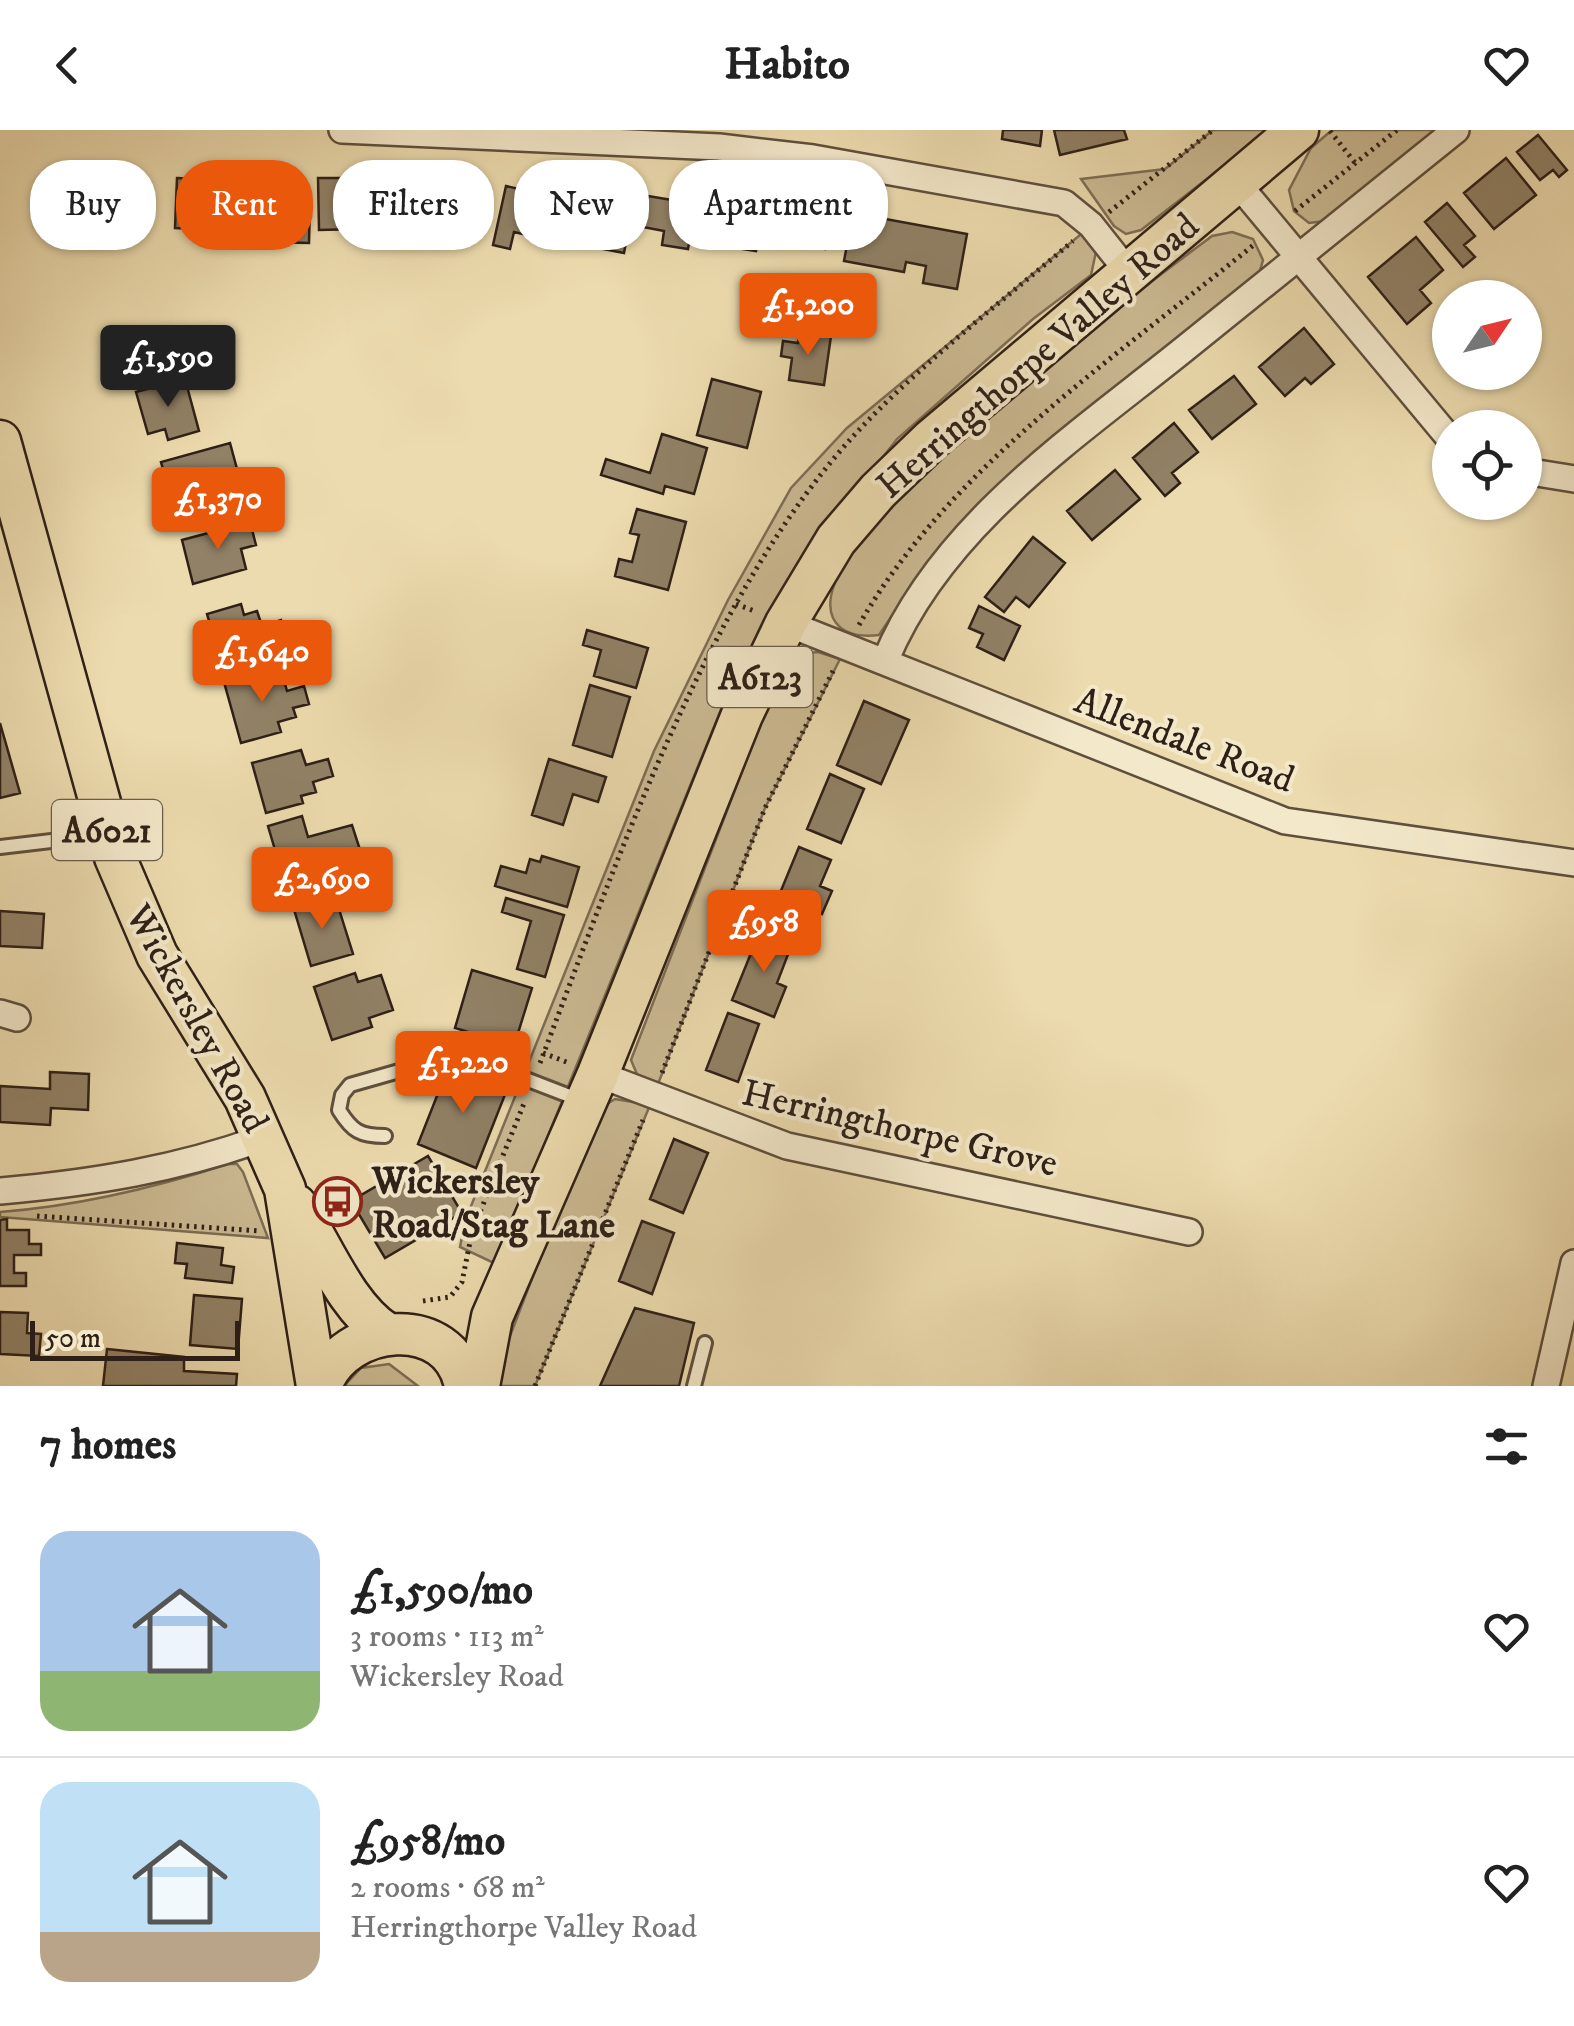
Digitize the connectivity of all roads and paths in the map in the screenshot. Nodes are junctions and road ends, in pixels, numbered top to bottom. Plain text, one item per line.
1 (342, 130) edge
2 (1298, 130) edge
3 (1329, 130) edge
4 (1397, 130) edge
5 (1456, 130) edge
6 (1356, 164) junction
7 (1237, 183) junction
8 (1275, 228) junction
9 (1298, 256) junction
10 (1129, 273) junction
11 (1432, 416) edge
12 (0, 441) edge
13 (1542, 473) edge
14 (1574, 479) edge
15 (786, 623) junction
16 (847, 645) junction
17 (886, 660) junction
18 (108, 834) junction
19 (0, 847) edge
20 (1574, 862) edge
21 (592, 1088) junction
22 (654, 1094) junction
23 (385, 1136) dead end
24 (266, 1137) junction
25 (285, 1189) junction
26 (0, 1191) edge
27 (20, 1215) dead end
28 (1189, 1232) dead end
29 (294, 1233) junction
30 (1574, 1263) edge
31 (492, 1317) junction
32 (403, 1335) junction
33 (705, 1343) dead end
34 (319, 1386) edge
35 (466, 1386) edge
36 (478, 1386) edge
37 (535, 1386) edge
38 (694, 1386) edge
39 (1546, 1386) edge

1 - 10 street
2 - 7 main road, Herringthorpe Valley Road / A6123
3 - 6 path
4 - 6 path
5 - 9 street
6 - 8 path
7 - 8 street
7 - 10 main road, Herringthorpe Valley Road / A6123
8 - 9 street
8 - 16 path
9 - 11 street
9 - 17 street
10 - 15 main road, Herringthorpe Valley Road / A6123
12 - 18 main road, Wickersley Road / A6021
13 - 14 street
15 - 16 street, Allendale Road
15 - 21 main road, Herringthorpe Valley Road / A6123
16 - 17 street, Allendale Road
16 - 22 path
17 - 20 street, Allendale Road
18 - 19 lane
18 - 24 main road, Wickersley Road / A6021
21 - 22 street, Herringthorpe Grove
21 - 23 lane
21 - 31 main road, Herringthorpe Valley Road / A6123
22 - 28 street, Herringthorpe Grove
22 - 37 path
24 - 25 main road, Wickersley Road / A6021
24 - 26 street
25 - 29 main road, Wickersley Road / A6021
25 - 32 main road, Wickersley Road / A6021
27 - 29 path
29 - 34 main road, Wickersley Road / A6021
30 - 39 street
31 - 32 main road
31 - 36 main road, Herringthorpe Valley Road / A6123
32 - 34 main road, A6021
32 - 35 main road, A6021
33 - 38 lane

